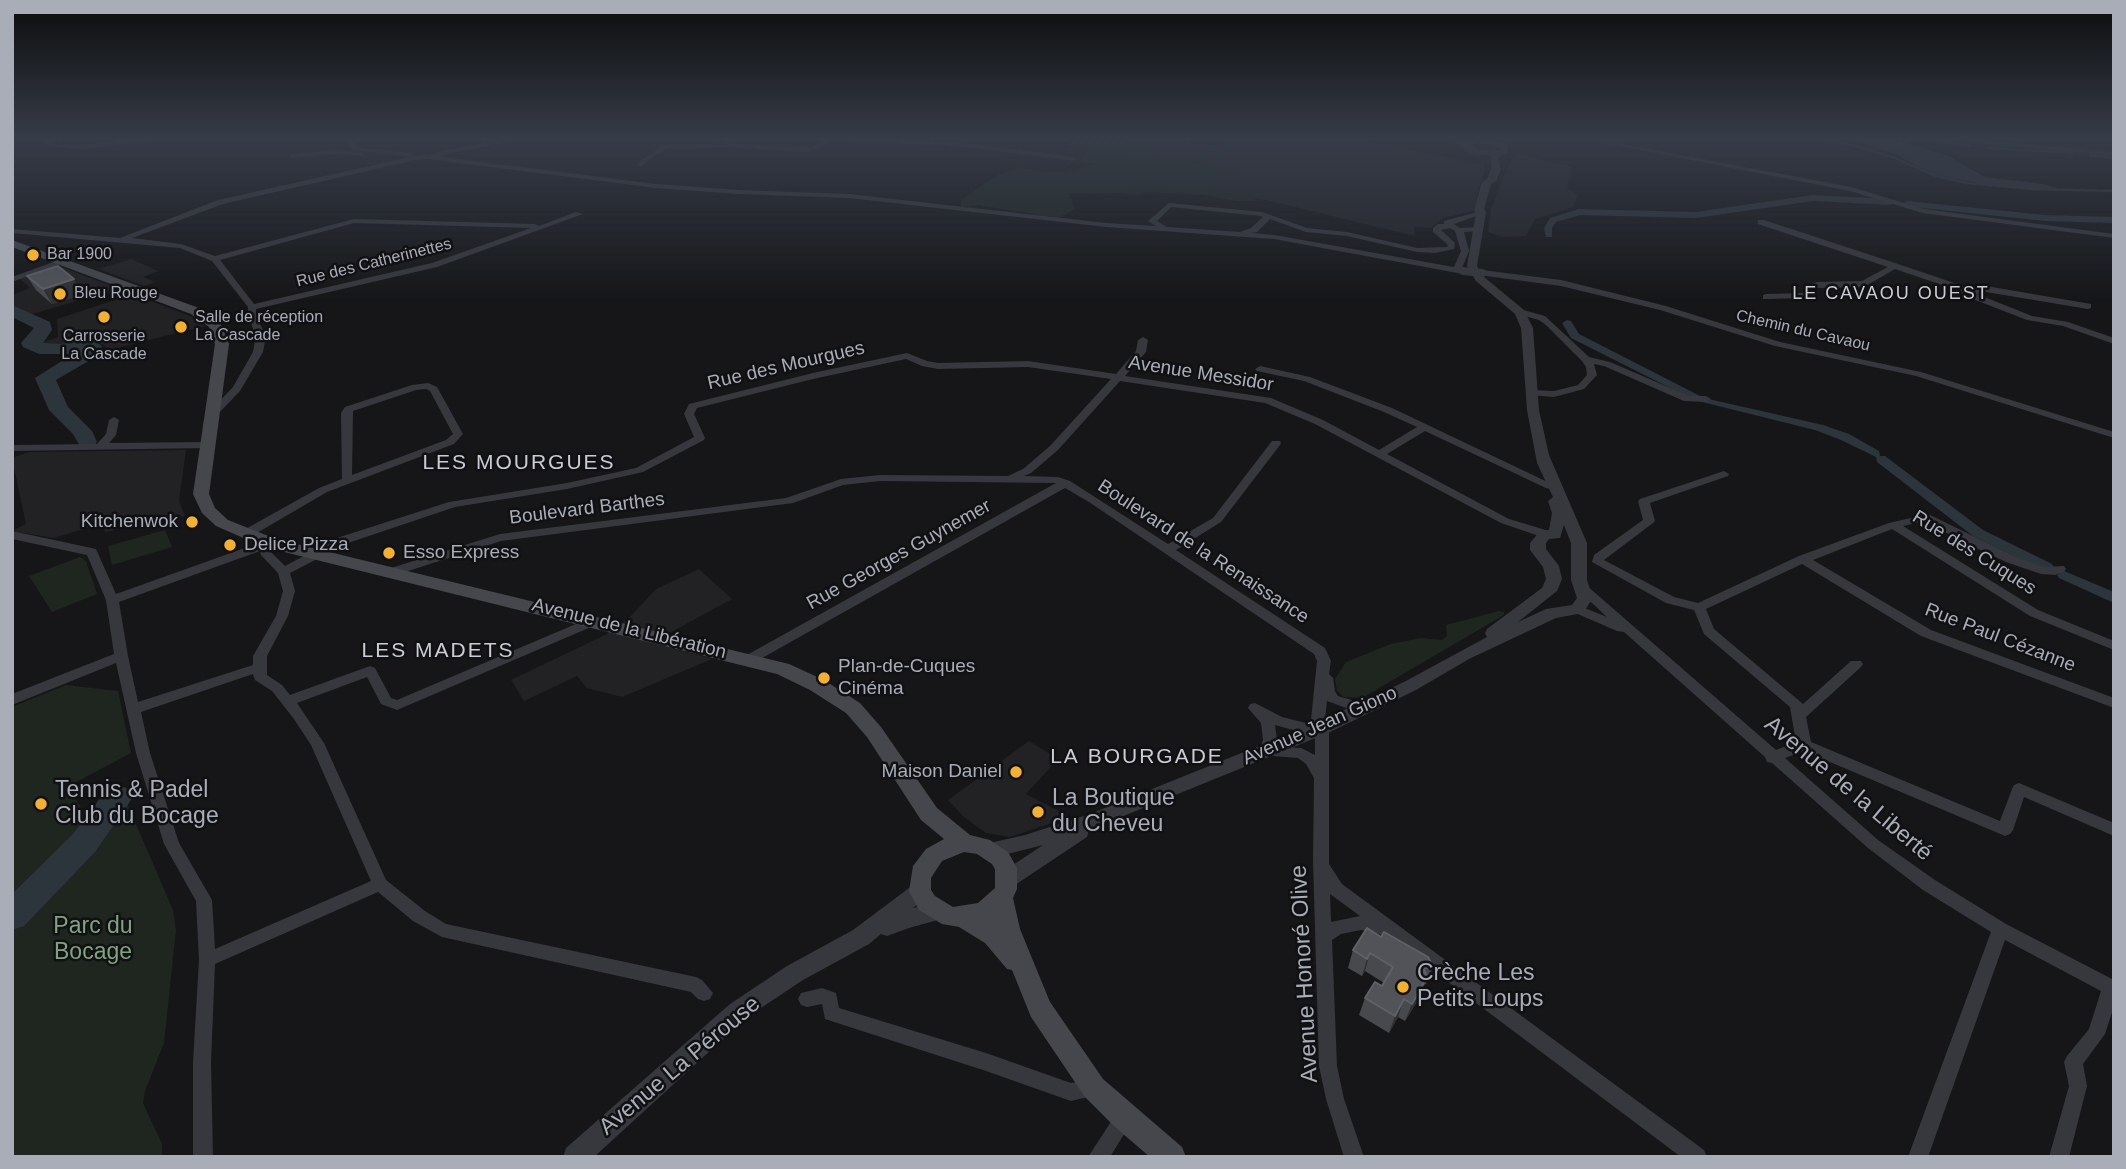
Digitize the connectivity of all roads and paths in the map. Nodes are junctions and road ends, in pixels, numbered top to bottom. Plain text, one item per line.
1 (263, 193) edge
2 (753, 193) edge
3 (1491, 193) edge
4 (1870, 193) edge
5 (1481, 212) junction
6 (579, 214) dead end
7 (1269, 216) junction
8 (1761, 222) dead end
9 (542, 226) junction
10 (1448, 226) junction
11 (1479, 229) junction
12 (1459, 230) junction
13 (13, 234) edge
14 (2114, 236) edge
15 (121, 240) junction
16 (215, 259) junction
17 (62, 262) junction
18 (1895, 266) junction
19 (1469, 271) junction
20 (12, 280) edge
21 (1968, 294) junction
22 (1766, 297) dead end
23 (2088, 306) dead end
24 (252, 307) junction
25 (1520, 312) junction
26 (1143, 340) dead end
27 (2114, 341) edge
28 (907, 356) joint
29 (1586, 359) junction
30 (1260, 369) dead end
31 (1118, 379) junction
32 (1531, 393) junction
33 (1702, 400) dead end
34 (213, 413) junction
35 (114, 420) dead end
36 (1425, 427) junction
37 (2114, 435) edge
38 (1276, 443) dead end
39 (207, 445) junction
40 (99, 447) junction
41 (12, 448) edge
42 (1054, 448) junction
43 (1378, 454) junction
44 (1542, 454) junction
45 (1724, 474) dead end
46 (1008, 479) junction
47 (347, 480) junction
48 (1047, 480) junction
49 (1066, 483) junction
50 (1550, 486) junction
51 (1506, 521) junction
52 (1893, 525) junction
53 (246, 534) junction
54 (12, 535) edge
55 (1550, 535) junction
56 (270, 543) junction
57 (1579, 543) junction
58 (1168, 549) junction
59 (1538, 550) junction
60 (317, 554) junction
61 (1803, 559) junction
62 (2056, 570) dead end
63 (283, 572) junction
64 (395, 572) junction
65 (1582, 587) junction
66 (1549, 592) junction
67 (112, 600) junction
68 (1699, 607) junction
69 (1573, 609) junction
70 (594, 621) junction
71 (1642, 643) junction
72 (2114, 646) edge
73 (1463, 655) junction
74 (121, 656) junction
75 (750, 659) junction
76 (1856, 664) dead end
77 (258, 668) junction
78 (1324, 671) junction
79 (12, 700) edge
80 (288, 701) junction
81 (2114, 703) edge
82 (134, 709) junction
83 (1363, 709) junction
84 (1799, 715) junction
85 (1319, 729) junction
86 (1804, 745) junction
87 (1266, 751) junction
88 (1772, 758) junction
89 (1321, 785) junction
90 (929, 814) junction
91 (1096, 820) junction
92 (2114, 830) edge
93 (964, 843) junction
94 (992, 850) junction
95 (934, 855) junction
96 (1321, 860) junction
97 (380, 884) junction
98 (1005, 888) junction
99 (920, 891) junction
100 (938, 912) junction
101 (963, 918) junction
102 (2000, 929) junction
103 (1392, 932) junction
104 (861, 936) junction
105 (1324, 936) junction
106 (207, 960) junction
107 (1021, 965) junction
108 (2112, 988) edge
109 (704, 993) dead end
110 (807, 999) dead end
111 (1094, 1088) junction
112 (1125, 1118) junction
113 (203, 1157) edge
114 (575, 1157) edge
115 (1098, 1157) edge
116 (1172, 1157) edge
117 (1354, 1157) edge
118 (1697, 1157) edge
119 (1918, 1157) edge
120 (2059, 1157) edge

1 - 15 street
2 - 19 street, Chemin du Cavaou
3 - 5 street
4 - 14 street
5 - 10 street
5 - 11 street
6 - 9 street, Rue des Catherinettes
7 - 7 street
7 - 10 street
8 - 18 street
9 - 16 street
9 - 24 street, Rue des Catherinettes
10 - 12 street
11 - 12 street
11 - 19 street
12 - 19 street
13 - 15 street
13 - 17 main road, Avenue de la Libération
15 - 16 street
16 - 24 street
17 - 20 street
17 - 34 main road, Avenue de la Libération
18 - 21 street
18 - 22 street
19 - 25 street
19 - 37 street, Chemin du Cavaou
21 - 23 street
21 - 27 street
24 - 34 street
25 - 29 street
25 - 32 street
26 - 31 street
28 - 31 street, Avenue Messidor
28 - 60 street, Rue des Mourgues
29 - 32 street
29 - 33 street
30 - 36 street
31 - 42 street
31 - 43 street, Avenue Messidor
32 - 44 street
34 - 39 main road, Avenue de la Libération
35 - 40 street
36 - 43 street
36 - 50 street
38 - 58 street
39 - 40 street
39 - 53 main road, Avenue de la Libération
40 - 41 street
42 - 46 street
42 - 48 street
43 - 51 street, Avenue Messidor
44 - 50 street
44 - 57 street
45 - 68 street
46 - 48 street, Boulevard Barthes
46 - 64 street, Boulevard Barthes
47 - 47 street
47 - 53 street
48 - 49 street, Boulevard de la Renaissance
49 - 58 street, Boulevard de la Renaissance
49 - 75 street, Rue Georges Guynemer
50 - 55 street
51 - 55 street, Avenue Messidor
51 - 59 street, Avenue Messidor
52 - 61 street, Rue des Cuques
52 - 62 street
52 - 72 street, Rue des Cuques
53 - 56 main road, Avenue de la Libération
54 - 67 street
55 - 57 street
55 - 59 street
56 - 60 main road, Avenue de la Libération
56 - 63 street
56 - 67 street
57 - 65 street
58 - 78 street, Boulevard de la Renaissance
59 - 66 street
60 - 63 street
60 - 64 main road, Avenue de la Libération
61 - 68 street, Rue des Cuques
61 - 81 street, Rue Paul Cézanne
63 - 77 street
64 - 70 main road, Avenue de la Libération
65 - 69 street
65 - 71 street, Avenue de la Liberté
66 - 69 street
66 - 73 street, Avenue Jean Giono
67 - 74 street
68 - 84 street
69 - 71 street, Avenue de la Liberté
69 - 73 street, Avenue Jean Giono
70 - 75 main road, Avenue de la Libération
70 - 80 street
71 - 88 street, Avenue de la Liberté
73 - 83 street, Avenue Jean Giono
74 - 79 street
74 - 82 street
75 - 90 main road, Avenue de la Libération
76 - 84 street
77 - 80 street
77 - 82 street
78 - 83 street
78 - 85 street, Avenue Honoré Olive
80 - 97 street
82 - 106 street
83 - 85 street, Avenue Jean Giono
84 - 86 street
85 - 87 street, Avenue Jean Giono
85 - 87 street
85 - 89 street, Avenue Honoré Olive
86 - 88 street
86 - 92 street
87 - 89 street, Avenue Honoré Olive
87 - 91 street, Avenue Jean Giono
88 - 102 street, Avenue de la Liberté
89 - 96 street, Avenue Honoré Olive
90 - 93 main road
90 - 95 main road
91 - 94 street, Avenue Jean Giono
91 - 98 street, Avenue Jean Giono
93 - 94 main road
93 - 95 main road
94 - 98 main road
95 - 99 main road
96 - 103 street
96 - 105 street, Avenue Honoré Olive
97 - 106 street
97 - 109 street
98 - 101 main road
98 - 107 main road
99 - 100 main road
99 - 104 street, Avenue La Pérouse
100 - 101 main road
100 - 104 street, Avenue La Pérouse
101 - 107 main road
102 - 108 street, Avenue de la Liberté
102 - 119 street
103 - 105 street
103 - 118 street
104 - 114 street, Avenue La Pérouse
105 - 117 street, Avenue Honoré Olive
106 - 113 street
107 - 111 main road
108 - 120 street
110 - 111 street
111 - 112 main road
112 - 115 street
112 - 116 main road

